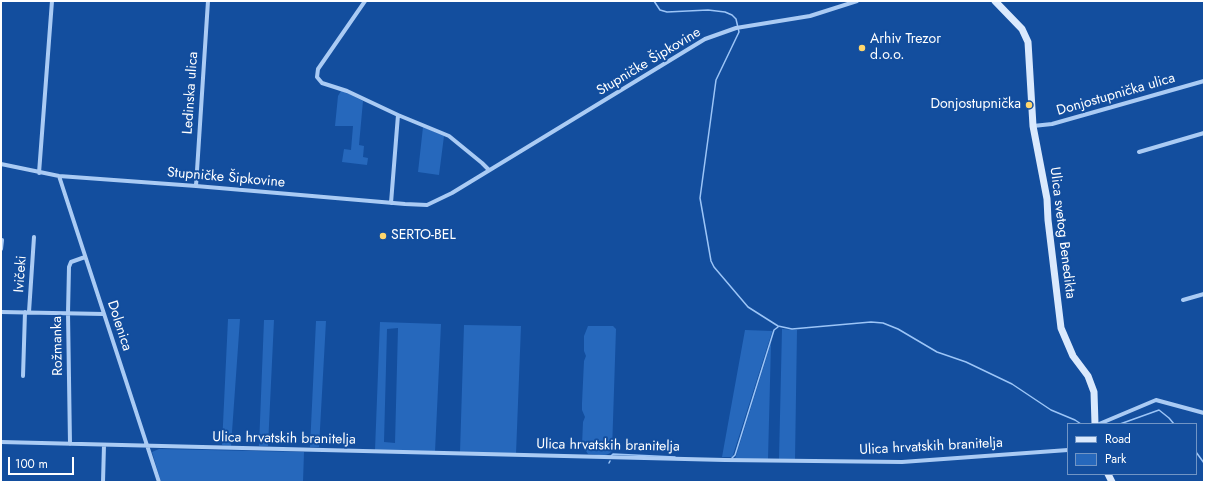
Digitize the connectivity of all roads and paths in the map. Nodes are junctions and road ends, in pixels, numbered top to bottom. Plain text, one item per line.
1 (46, 1) edge
2 (52, 1) edge
3 (208, 1) edge
4 (365, 1) edge
5 (857, 1) edge
6 (996, 1) edge
7 (1204, 81) edge
8 (398, 115) junction
9 (1033, 126) junction
10 (1204, 133) edge
11 (1139, 152) dead end
12 (1, 164) edge
13 (489, 170) junction
14 (39, 173) junction
15 (59, 176) junction
16 (196, 186) junction
17 (391, 203) junction
18 (34, 237) dead end
19 (2, 240) edge
20 (1, 249) edge
21 (85, 257) junction
22 (1204, 294) edge
23 (1183, 300) dead end
24 (1, 312) edge
25 (27, 312) junction
26 (68, 313) junction
27 (104, 314) junction
28 (23, 376) dead end
29 (1204, 413) edge
30 (1095, 423) edge
31 (1101, 423) edge
32 (1, 442) edge
33 (70, 444) junction
34 (104, 445) junction
35 (147, 446) junction
36 (1067, 450) edge
37 (103, 482) edge
38 (159, 482) edge

1 - 2 street
2 - 14 street
3 - 16 street, Ledinska ulica
4 - 8 street
5 - 13 street, Stupničke Šipkovine
6 - 9 main road, Ulica svetog Benedikta
7 - 9 street, Donjostupnička ulica
8 - 13 street
8 - 17 street
9 - 30 main road, Ulica svetog Benedikta
10 - 11 street
12 - 14 street, Stupničke Šipkovine
13 - 17 street, Stupničke Šipkovine
14 - 15 street, Stupničke Šipkovine
15 - 16 street, Stupničke Šipkovine
15 - 21 street, Dolenica
16 - 17 street, Stupničke Šipkovine
18 - 25 street, Ivičeki
19 - 20 street, Ivičeki
21 - 26 street, Rožmanka
21 - 27 street, Dolenica
22 - 23 street
24 - 25 street, Ivičeki
25 - 26 street, Ivičeki
25 - 28 street, Ivičeki
26 - 27 street, Ivičeki
26 - 33 street, Rožmanka
27 - 35 street, Dolenica
29 - 31 street
32 - 33 street
33 - 34 street
34 - 35 street
34 - 37 street
35 - 36 street, Ulica hrvatskih branitelja
35 - 38 street, Dolenica

